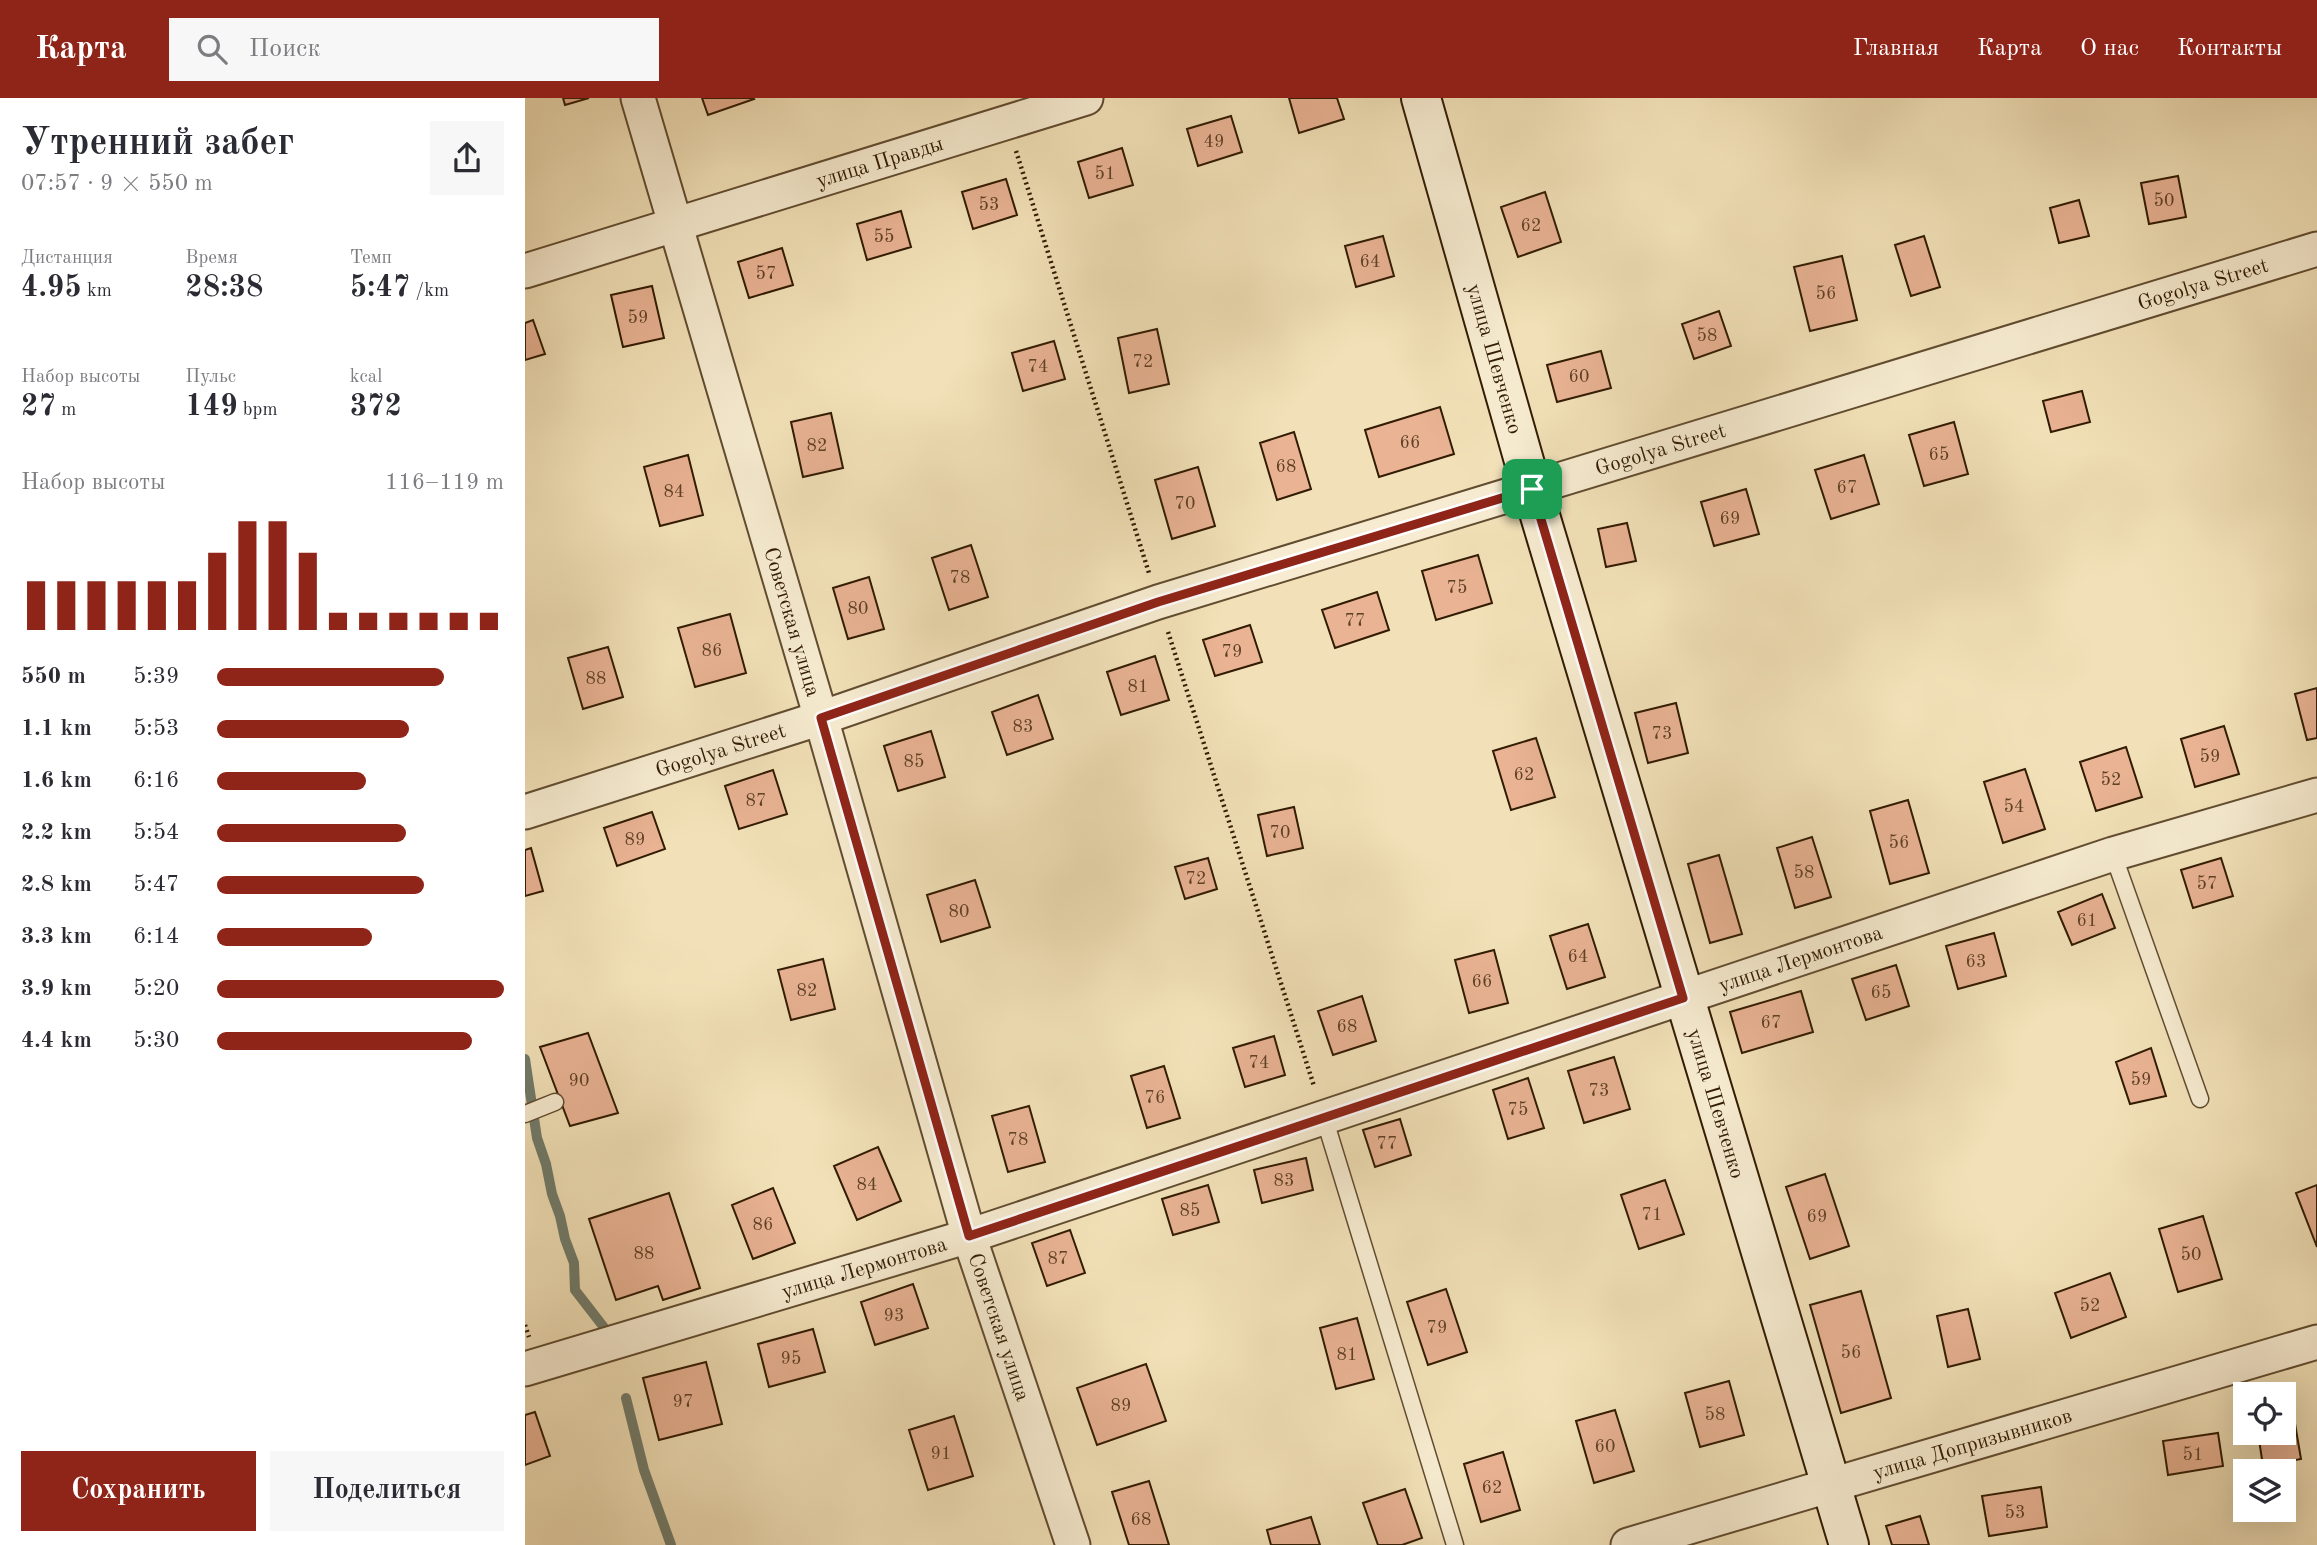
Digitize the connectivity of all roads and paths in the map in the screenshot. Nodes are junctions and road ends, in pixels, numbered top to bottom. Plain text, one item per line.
1 (638, 98) edge
2 (1086, 98) edge
3 (1421, 98) edge
4 (1007, 122) junction
5 (674, 225) junction
6 (2317, 249) edge
7 (525, 271) edge
8 (1532, 489) junction
9 (1158, 602) junction
10 (821, 718) junction
11 (2317, 795) edge
12 (525, 811) edge
13 (2113, 854) junction
14 (1683, 998) junction
15 (2200, 1099) dead end
16 (555, 1102) dead end
17 (525, 1114) edge
18 (1324, 1117) junction
19 (969, 1236) junction
20 (2317, 1342) edge
21 (531, 1368) edge
22 (1832, 1486) junction
23 (1073, 1545) edge
24 (1455, 1545) edge
25 (1628, 1545) edge
26 (1849, 1545) edge

1 - 5 street, Советская улица
2 - 4 street, улица Правды
3 - 8 street, улица Шевченко
4 - 5 street, улица Правды
4 - 9 path
5 - 7 street, улица Правды
5 - 10 street, Советская улица
6 - 8 street, Gogolya Street
8 - 9 street, Gogolya Street
8 - 14 street, улица Шевченко
9 - 10 street, Gogolya Street
9 - 18 path
10 - 12 street, Gogolya Street
10 - 19 street, Советская улица
11 - 13 street, улица Лермонтова
13 - 14 street, улица Лермонтова
13 - 15 lane
14 - 18 street, улица Лермонтова
14 - 22 street, улица Шевченко
16 - 17 lane
18 - 19 street, улица Лермонтова
18 - 24 lane
19 - 21 street, улица Лермонтова
19 - 23 street, Советская улица
20 - 22 street, улица Допризывников
22 - 25 street, улица Допризывников
22 - 26 street, улица Шевченко

